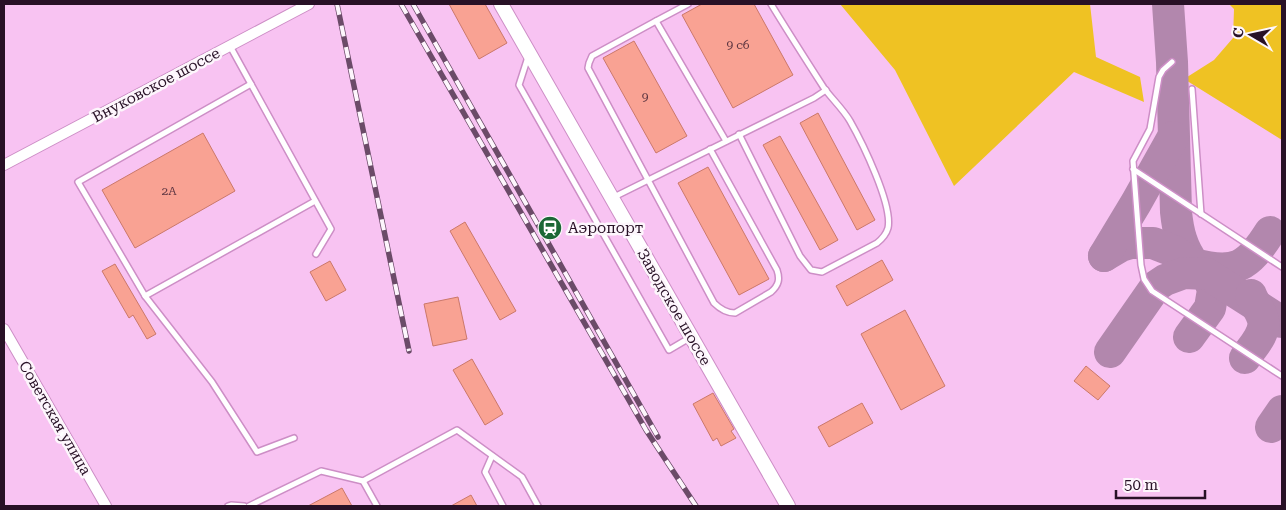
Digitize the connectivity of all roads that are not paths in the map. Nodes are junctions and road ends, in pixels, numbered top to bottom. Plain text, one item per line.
1 (308, 4) edge
2 (501, 4) edge
3 (688, 4) edge
4 (771, 4) edge
5 (656, 21) junction
6 (230, 46) junction
7 (529, 52) junction
8 (1172, 62) dead end
9 (252, 84) junction
10 (1192, 89) dead end
11 (826, 90) junction
12 (739, 134) junction
13 (726, 141) junction
14 (710, 150) junction
15 (4, 165) edge
16 (1133, 169) junction
17 (649, 180) junction
18 (612, 198) junction
19 (315, 201) junction
20 (1202, 214) junction
21 (316, 254) dead end
22 (1282, 267) edge
23 (145, 296) junction
24 (4, 329) edge
25 (690, 337) junction
26 (1282, 376) edge
27 (294, 438) dead end
28 (492, 456) junction
29 (363, 480) junction
30 (106, 506) edge
31 (228, 506) edge
32 (244, 506) edge
33 (249, 506) edge
34 (377, 506) edge
35 (504, 506) edge
36 (538, 506) edge
37 (788, 506) edge

1 - 6 street, Внуковское шоссе
2 - 7 street, Заводское шоссе
3 - 5 lane
4 - 11 lane
5 - 13 lane
5 - 17 lane
6 - 9 lane
6 - 15 street, Внуковское шоссе
7 - 18 street, Заводское шоссе
7 - 25 lane
8 - 16 lane
9 - 19 lane
9 - 23 lane
10 - 20 lane
11 - 12 lane
11 - 12 lane
12 - 13 lane
13 - 14 lane
14 - 17 lane
14 - 17 lane
16 - 20 lane
16 - 26 lane
17 - 18 lane
18 - 25 street, Заводское шоссе
19 - 21 lane
19 - 23 lane
20 - 22 lane
23 - 27 lane
24 - 30 street, Советская улица
25 - 37 street, Заводское шоссе
28 - 29 lane
28 - 35 lane
28 - 36 lane
29 - 33 lane
29 - 34 lane
31 - 32 lane

